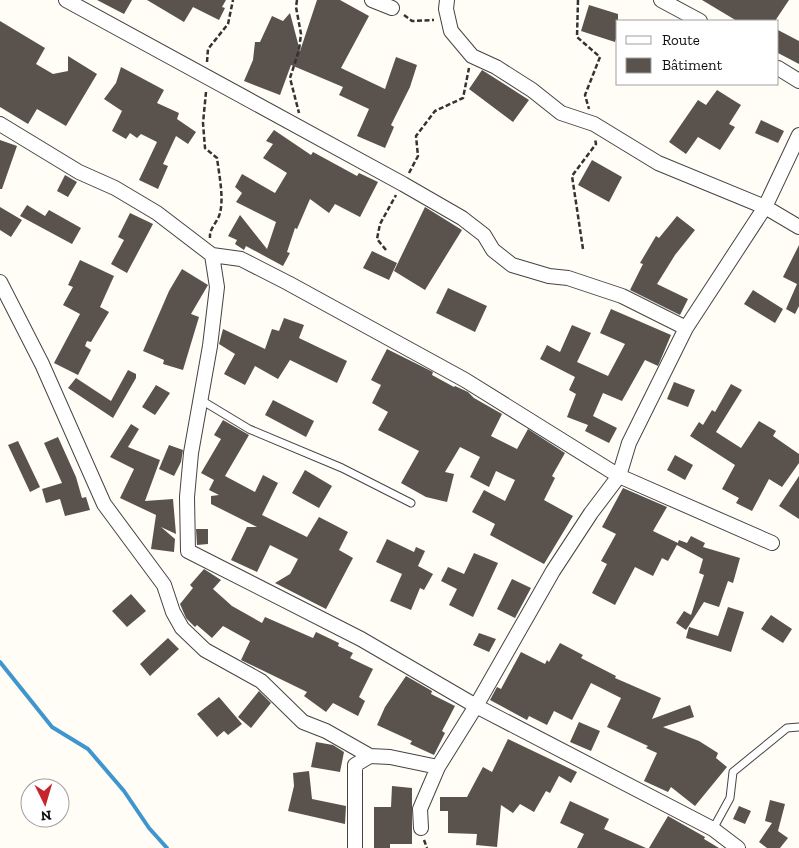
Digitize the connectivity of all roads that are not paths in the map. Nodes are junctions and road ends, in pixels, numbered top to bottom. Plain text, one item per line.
1 (66, 0) edge
2 (372, 0) edge
3 (447, 0) edge
4 (661, 0) edge
5 (392, 8) road end
6 (698, 20) edge
7 (779, 69) edge
8 (799, 81) edge
9 (0, 124) edge
10 (799, 135) edge
11 (765, 207) junction
12 (799, 227) edge
13 (212, 254) junction
14 (0, 282) edge
15 (686, 328) junction
16 (201, 400) junction
17 (618, 476) junction
18 (411, 503) dead end
19 (772, 543) dead end
20 (476, 706) junction
21 (799, 727) edge
22 (370, 756) junction
23 (438, 767) junction
24 (421, 828) dead end
25 (713, 829) junction
26 (355, 848) edge
27 (738, 848) edge

1 - 15 street
2 - 5 street
3 - 11 street
4 - 6 street
7 - 8 street
9 - 13 street
10 - 11 street
11 - 12 street
11 - 15 street
13 - 16 street
13 - 17 street
14 - 22 street
15 - 17 street
16 - 18 lane
16 - 20 street
17 - 19 street
17 - 20 street
20 - 23 street
20 - 25 street
21 - 25 lane
22 - 23 street
22 - 26 street
23 - 24 street
25 - 27 street

